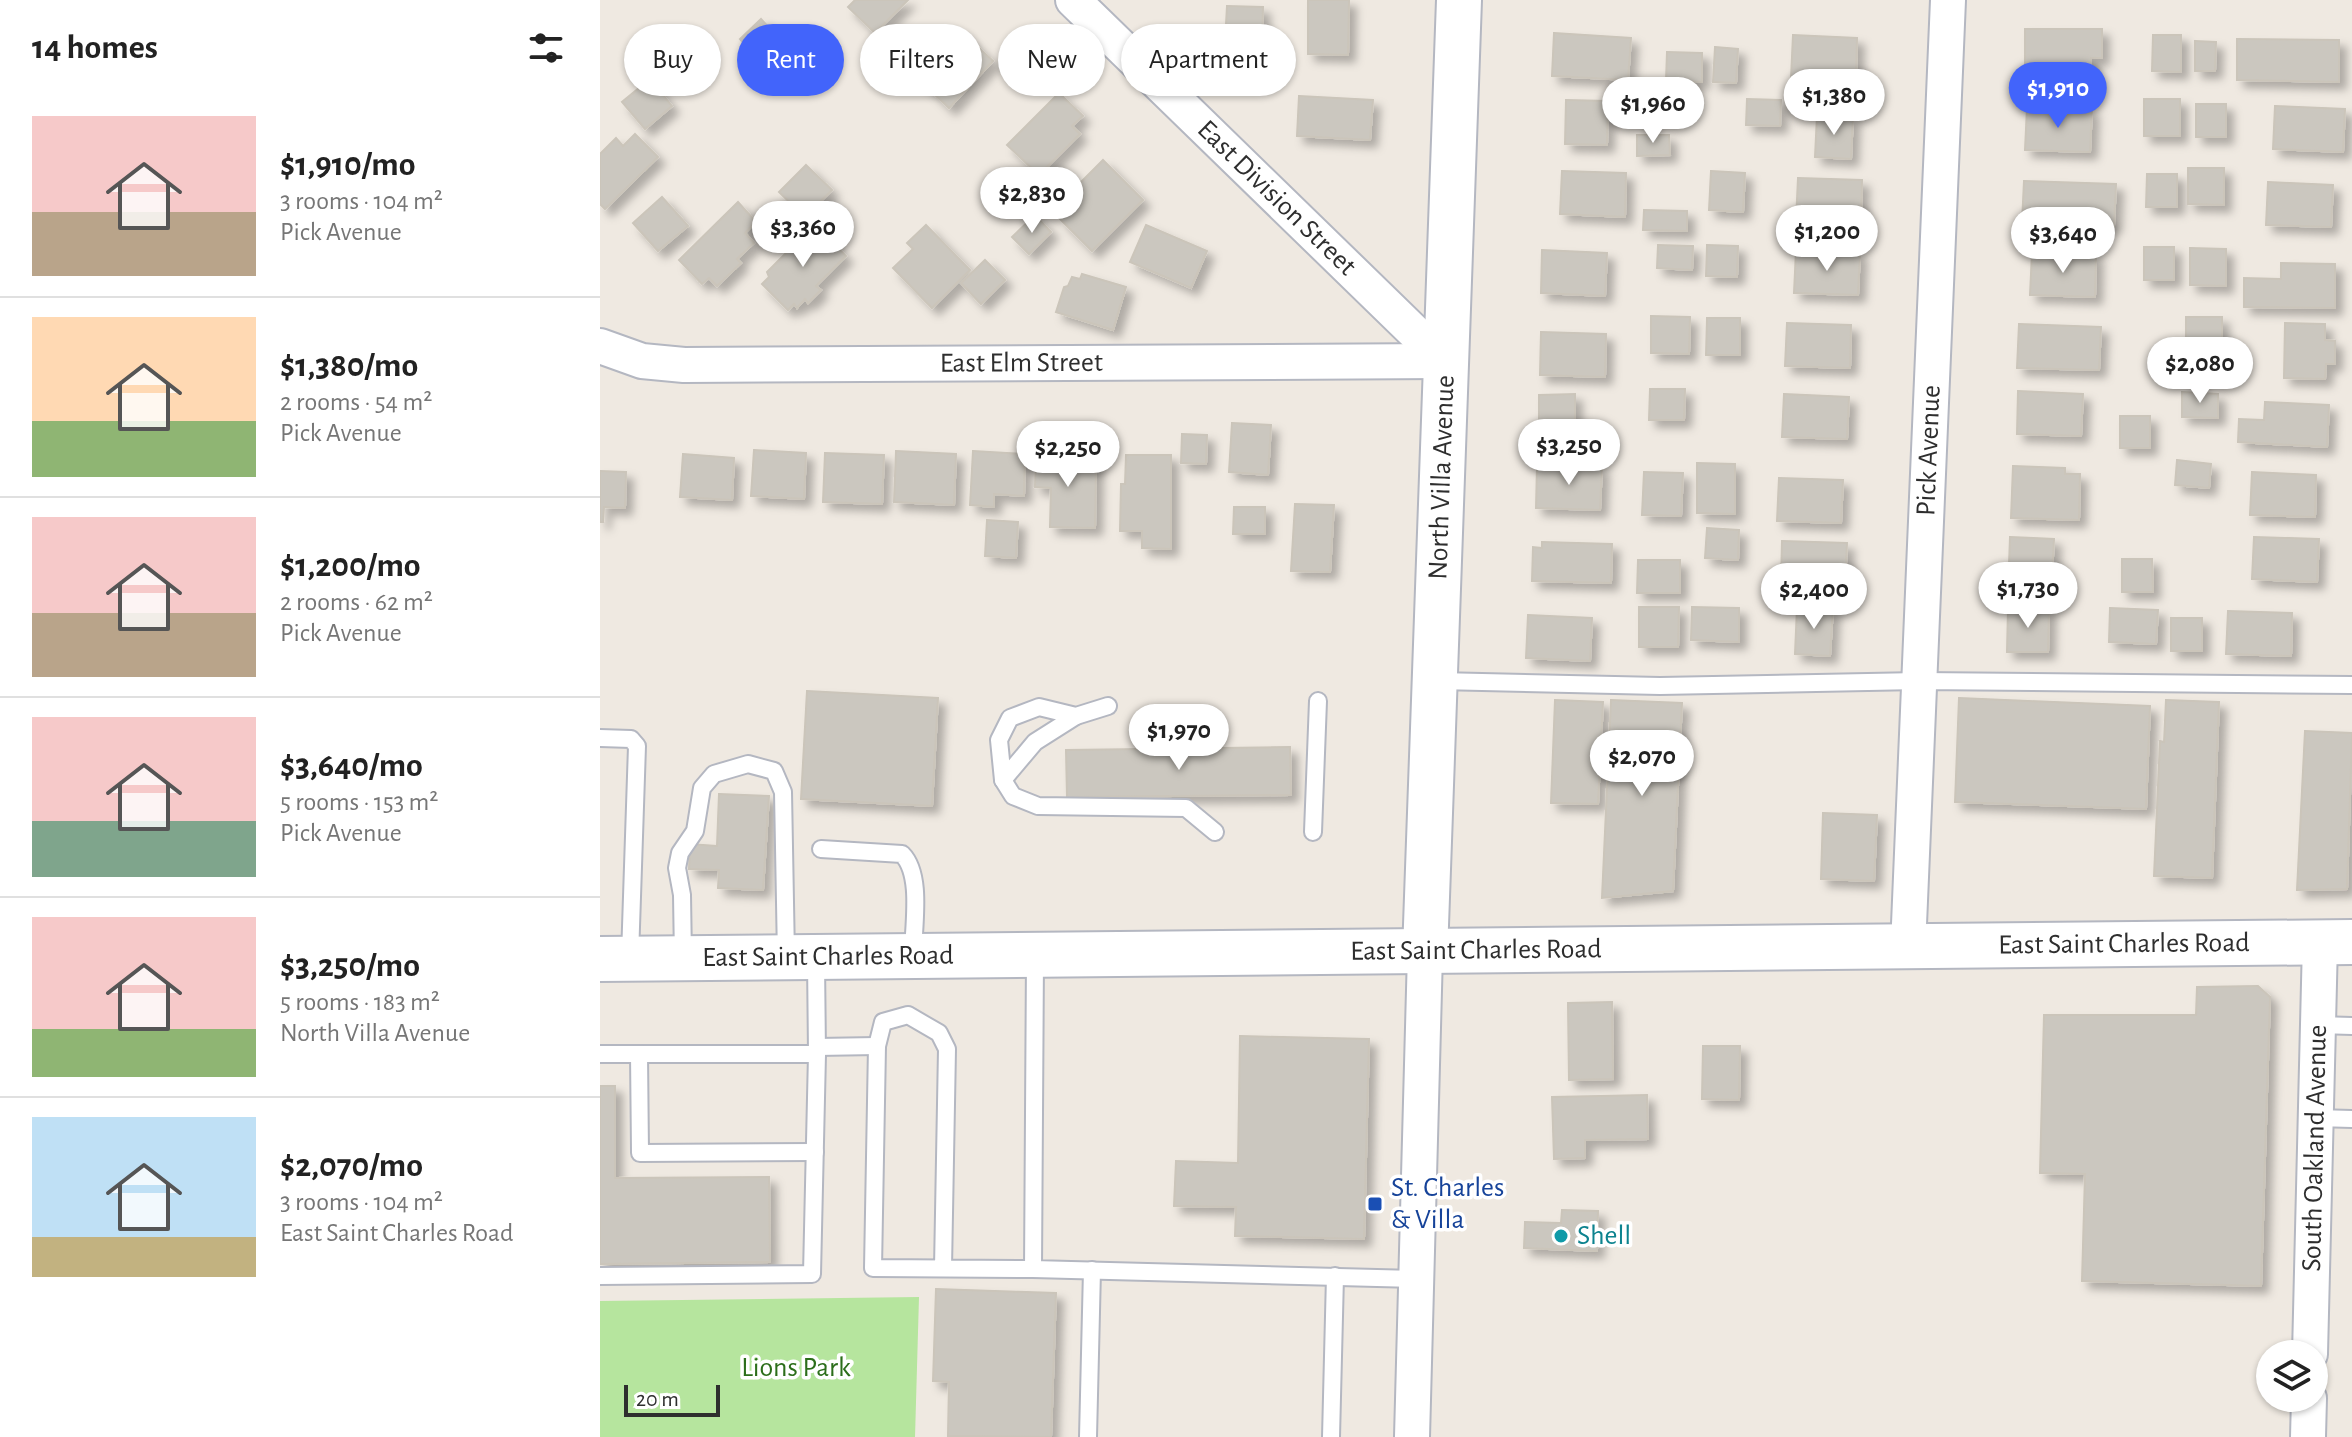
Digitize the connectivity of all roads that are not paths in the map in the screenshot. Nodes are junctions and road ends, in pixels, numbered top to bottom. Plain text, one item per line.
1 (1073, 0) edge
2 (1459, 0) edge
3 (1948, 0) edge
4 (600, 346) edge
5 (1444, 361) junction
6 (1434, 681) junction
7 (1919, 681) junction
8 (2352, 685) edge
9 (1318, 701) dead end
10 (1108, 706) dead end
11 (1076, 716) junction
12 (600, 738) edge
13 (1003, 780) junction
14 (1215, 832) dead end
15 (1313, 832) dead end
16 (821, 849) dead end
17 (2336, 942) edge
18 (1908, 948) junction
19 (1425, 953) junction
20 (1035, 956) junction
21 (913, 957) junction
22 (801, 958) junction
23 (615, 959) edge
24 (683, 959) junction
25 (2318, 1025) junction
26 (2352, 1026) edge
27 (877, 1046) junction
28 (817, 1051) junction
29 (600, 1054) edge
30 (639, 1054) junction
31 (2316, 1118) junction
32 (2352, 1119) edge
33 (815, 1152) junction
34 (943, 1268) junction
35 (1033, 1269) junction
36 (1092, 1270) junction
37 (600, 1276) edge
38 (1335, 1276) junction
39 (1416, 1279) junction
40 (2310, 1340) edge
41 (2309, 1412) edge
42 (1088, 1437) edge
43 (1331, 1437) edge
44 (1412, 1437) edge
45 (2308, 1437) edge

1 - 5 street, East Division Street
2 - 5 main road, North Villa Avenue
3 - 7 street, Pick Avenue
4 - 5 street, East Elm Street
5 - 6 main road, North Villa Avenue
6 - 7 lane
6 - 19 main road, North Villa Avenue
7 - 8 lane
7 - 18 street, Pick Avenue
9 - 15 lane
10 - 11 lane
11 - 13 lane
11 - 13 lane
12 - 23 lane
13 - 14 lane
16 - 21 lane
17 - 18 main road, East Saint Charles Road
17 - 25 street, South Oakland Avenue
18 - 19 main road, East Saint Charles Road
19 - 20 main road, East Saint Charles Road
19 - 39 street
20 - 21 main road, East Saint Charles Road
20 - 35 lane
21 - 22 main road, East Saint Charles Road
22 - 24 main road, East Saint Charles Road
22 - 24 lane
22 - 28 lane
23 - 24 main road, East Saint Charles Road
25 - 26 lane
25 - 31 street, South Oakland Avenue
27 - 28 lane
27 - 34 lane
27 - 34 lane
28 - 30 lane
28 - 33 lane
29 - 30 lane
30 - 33 lane
31 - 32 lane
31 - 40 street, South Oakland Avenue
33 - 37 lane
34 - 35 lane
35 - 36 lane
36 - 38 lane
36 - 42 lane
38 - 39 lane
38 - 43 lane
39 - 44 street
41 - 45 street

